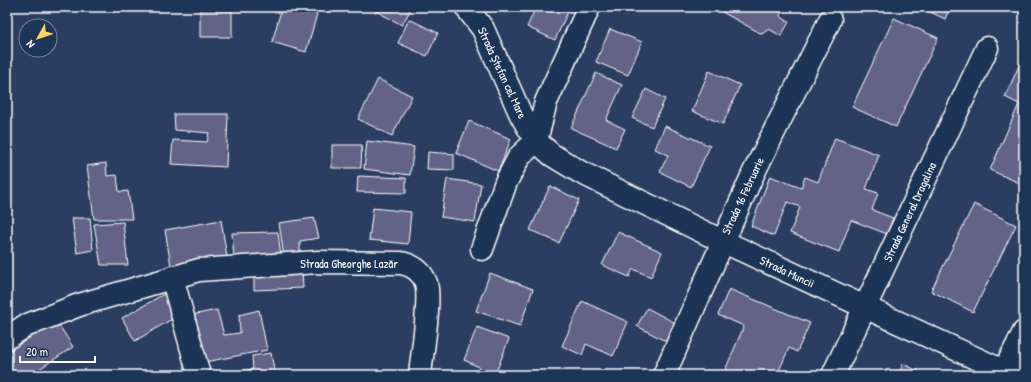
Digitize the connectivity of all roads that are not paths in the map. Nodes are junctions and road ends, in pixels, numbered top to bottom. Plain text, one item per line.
1 (466, 7) edge
2 (589, 7) edge
3 (830, 20) dead end
4 (987, 48) dead end
5 (536, 141) junction
6 (722, 241) junction
7 (482, 249) dead end
8 (172, 277) junction
9 (864, 308) junction
10 (1024, 332) edge
11 (7, 338) edge
12 (1006, 374) edge
13 (199, 375) edge
14 (420, 375) edge
15 (664, 375) edge
16 (833, 375) edge

1 - 5 street, Strada Ștefan cel Mare
2 - 5 street, Strada Ștefan cel Mare
3 - 6 street, Strada 16 Februarie
4 - 9 street, Strada General Dragalina
5 - 6 street, Strada Muncii
5 - 7 street
6 - 9 street, Strada Muncii
6 - 15 street, Strada 16 Februarie
8 - 11 street, Strada Gheorghe Lazăr
8 - 13 street
8 - 14 street, Strada Gheorghe Lazăr
9 - 12 street, Strada Muncii
9 - 16 street, Strada General Dragalina
10 - 12 street, Strada Muncii

